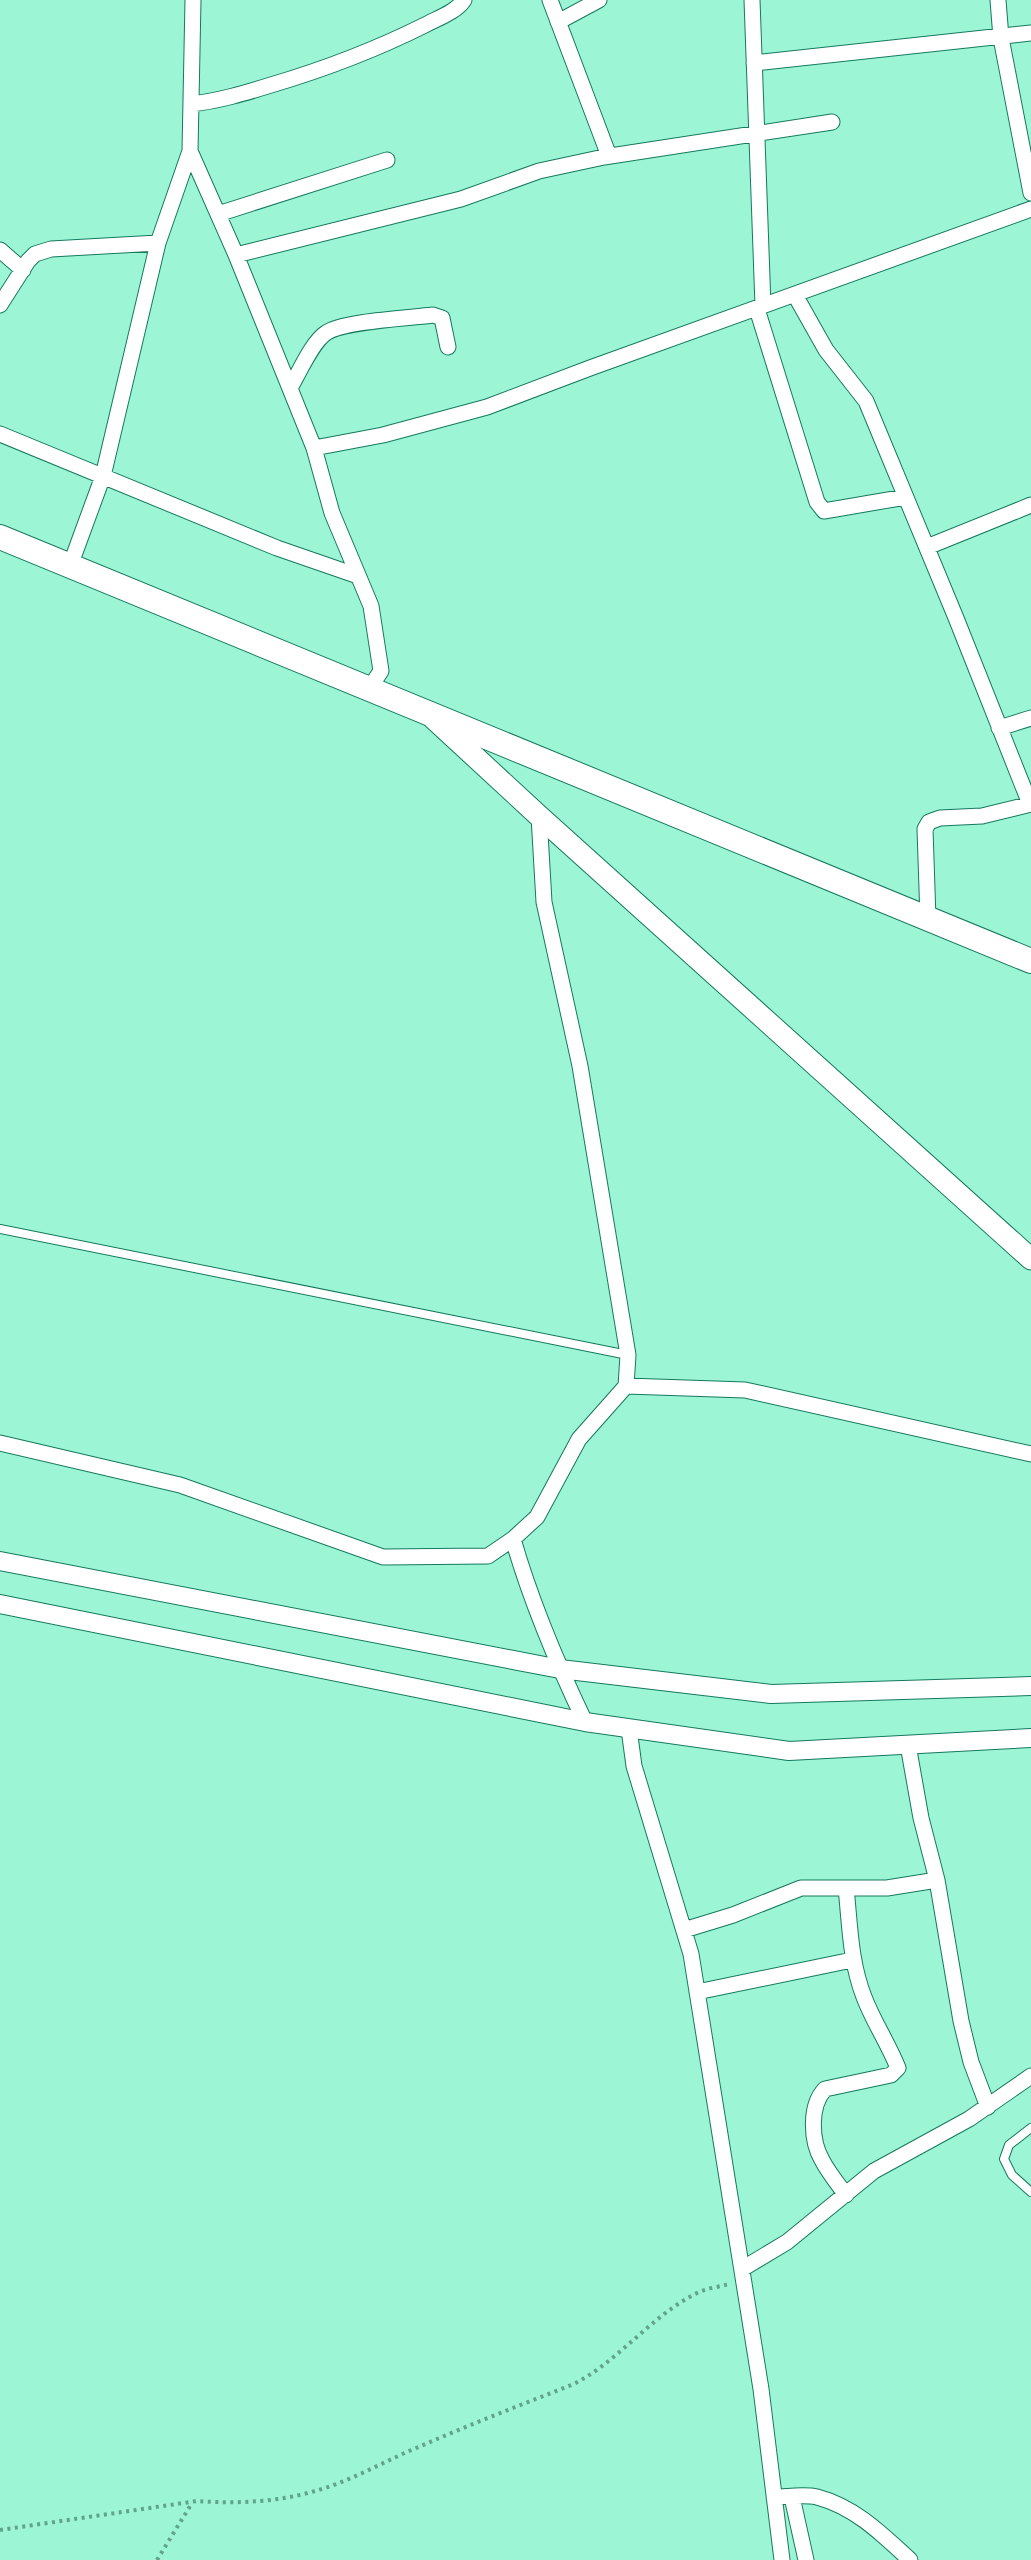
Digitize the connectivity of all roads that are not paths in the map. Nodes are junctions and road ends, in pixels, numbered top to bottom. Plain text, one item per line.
1 (193, 0) edge
2 (464, 0) edge
3 (550, 0) edge
4 (599, 0) edge
5 (752, 0) edge
6 (998, 0) edge
7 (558, 22) junction
8 (1031, 33) edge
9 (1001, 38) junction
10 (754, 63) junction
11 (191, 104) junction
12 (832, 122) dead end
13 (756, 132) junction
14 (190, 151) junction
15 (609, 156) junction
16 (387, 160) dead end
17 (1031, 193) edge
18 (1031, 209) edge
19 (218, 214) junction
20 (158, 243) junction
21 (0, 250) edge
22 (236, 255) junction
23 (23, 270) junction
24 (795, 295) junction
25 (0, 305) edge
26 (760, 308) junction
27 (448, 347) dead end
28 (290, 388) junction
29 (0, 434) edge
30 (314, 447) junction
31 (103, 476) junction
32 (906, 496) junction
33 (1031, 505) edge
34 (0, 537) edge
35 (927, 547) junction
36 (70, 566) junction
37 (358, 576) junction
38 (369, 688) junction
39 (429, 713) junction
40 (1031, 718) edge
41 (999, 728) junction
42 (1030, 804) edge
43 (539, 816) junction
44 (928, 919) junction
45 (1031, 961) edge
46 (0, 1229) edge
47 (1031, 1259) edge
48 (628, 1355) junction
49 (626, 1386) junction
50 (0, 1443) edge
51 (1031, 1454) edge
52 (513, 1539) junction
53 (0, 1561) edge
54 (0, 1604) edge
55 (560, 1669) junction
56 (1031, 1686) edge
57 (585, 1722) junction
58 (629, 1729) junction
59 (1031, 1738) edge
60 (908, 1745) junction
61 (937, 1880) junction
62 (846, 1888) junction
63 (684, 1930) junction
64 (852, 1960) junction
65 (698, 1992) junction
66 (1031, 2076) edge
67 (988, 2107) junction
68 (1031, 2128) edge
69 (1031, 2192) edge
70 (846, 2195) junction
71 (743, 2275) junction
72 (774, 2497) junction
73 (792, 2497) junction
74 (782, 2560) edge
75 (806, 2560) edge
76 (910, 2560) edge

1 - 11 street
2 - 11 street
3 - 7 street
4 - 7 street
5 - 10 street
6 - 9 street
7 - 15 street
8 - 9 street
9 - 10 street
9 - 17 street
10 - 13 street
11 - 14 street
12 - 13 street
13 - 15 street
13 - 26 street
14 - 19 street
14 - 20 street
15 - 22 street
16 - 19 street
18 - 24 street
19 - 22 street
20 - 23 street
20 - 31 street
21 - 23 street
22 - 28 street
23 - 25 street
24 - 26 street
24 - 32 street
26 - 30 street
26 - 32 street
27 - 28 street
28 - 30 street
29 - 31 street
30 - 37 street
31 - 36 street
31 - 37 street
32 - 35 street
33 - 35 street
34 - 36 main road
35 - 41 street
36 - 38 main road
37 - 38 street
38 - 39 main road
39 - 43 main road
39 - 44 main road
40 - 41 street
41 - 42 street
42 - 44 street
43 - 47 main road
43 - 48 street
44 - 45 main road
46 - 48 lane
48 - 49 street
49 - 51 street
49 - 52 street
50 - 52 street
52 - 55 street
53 - 55 street
54 - 57 street
55 - 56 street
55 - 57 street
57 - 58 street
58 - 60 street
58 - 63 street
59 - 60 street
60 - 61 street
61 - 62 street
61 - 67 street
62 - 63 street
62 - 64 street
63 - 65 street
64 - 65 street
64 - 70 street
65 - 71 street
66 - 67 street
67 - 70 street
68 - 69 lane
70 - 71 street
71 - 72 street
72 - 73 street
72 - 74 street
73 - 75 street
73 - 76 street

